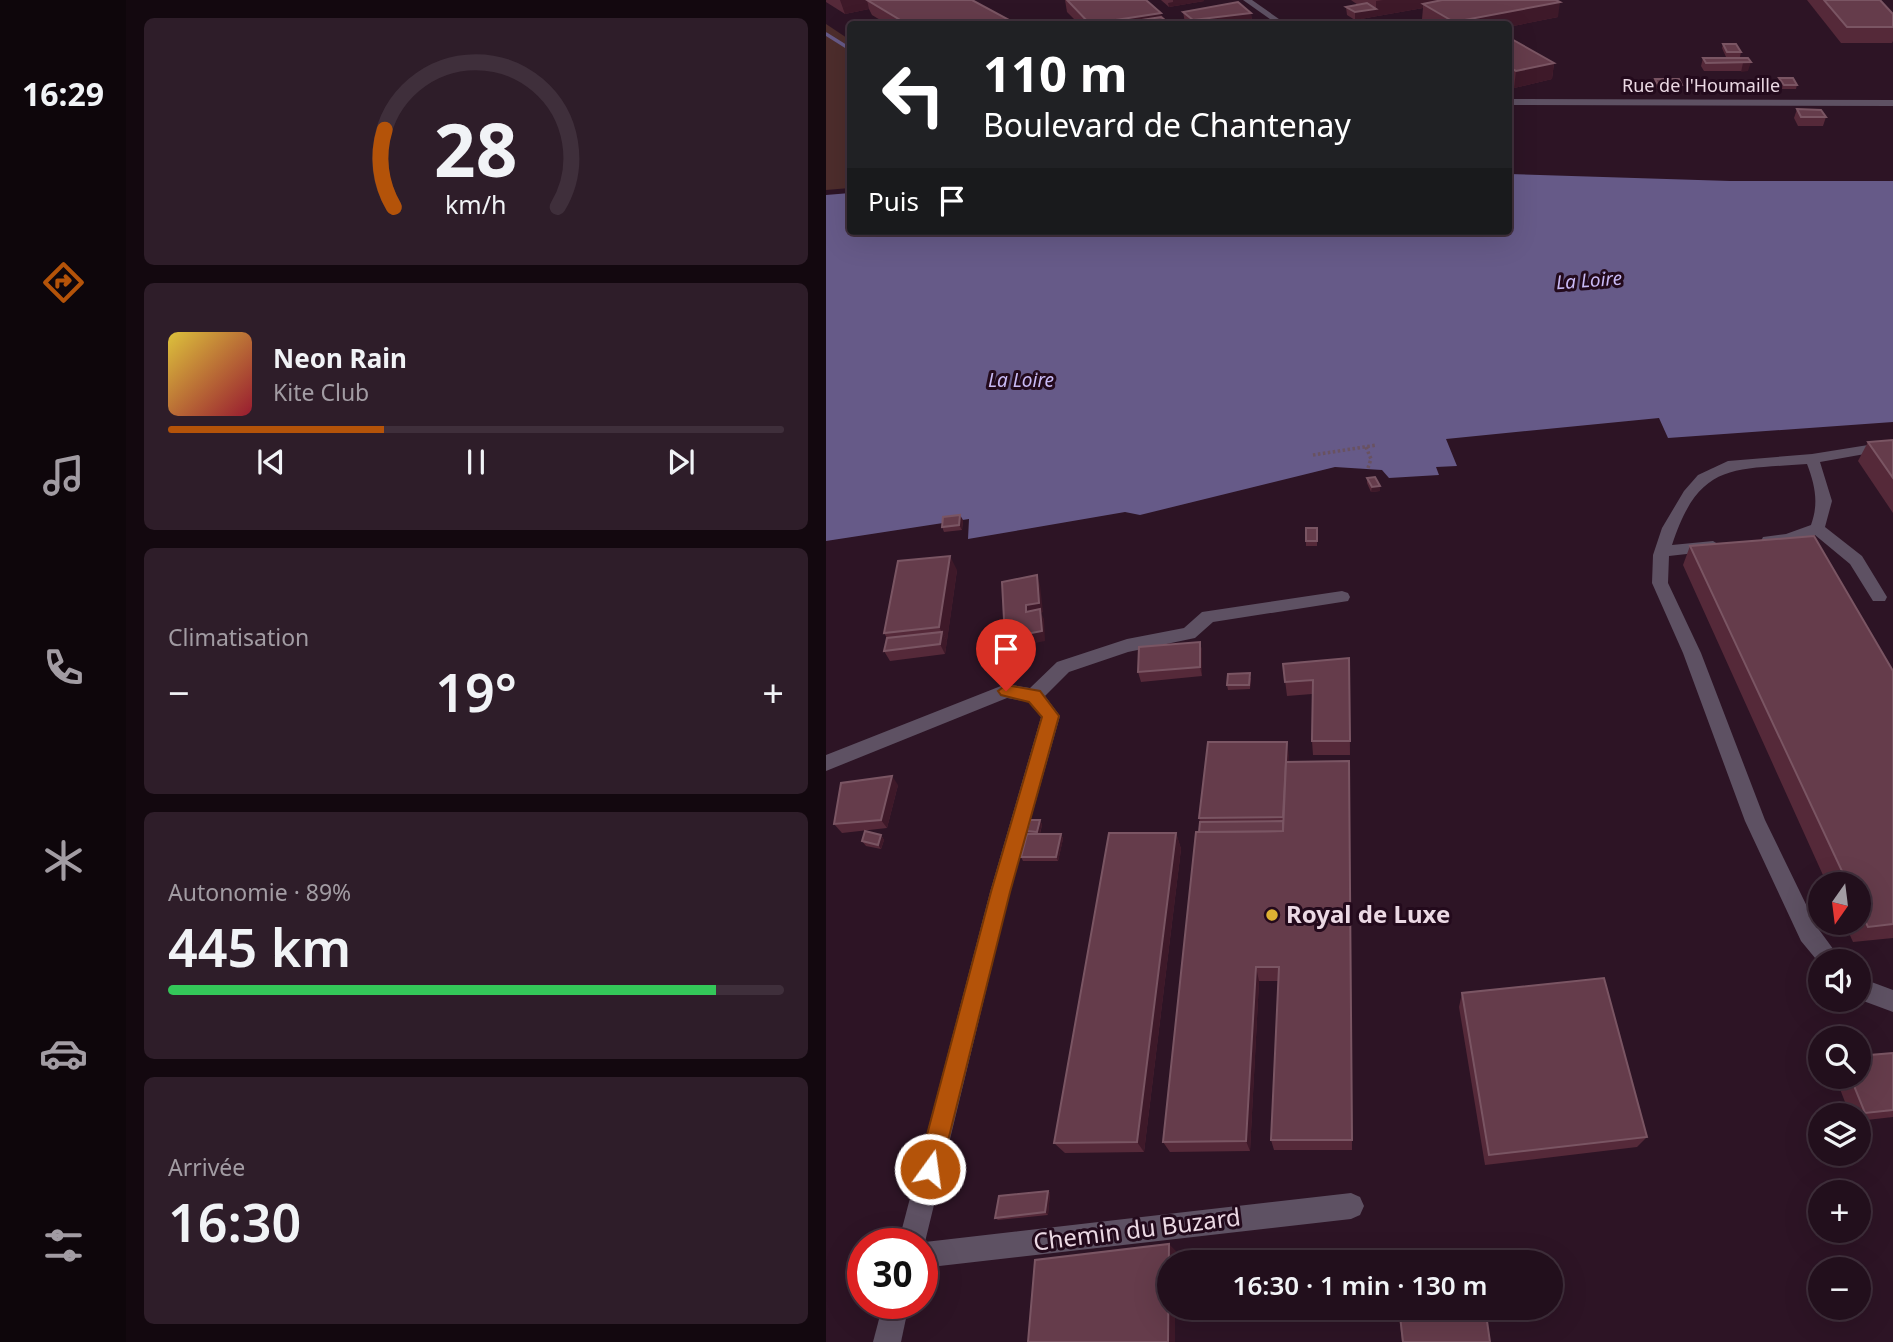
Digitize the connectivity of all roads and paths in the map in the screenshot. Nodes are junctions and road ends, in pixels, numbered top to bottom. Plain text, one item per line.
1 (1247, 0) edge
2 (1278, 21) edge
3 (1512, 102) edge
4 (1893, 103) edge
5 (1377, 445) dead end
6 (1893, 446) edge
7 (1366, 447) junction
8 (1313, 455) dead end
9 (1812, 459) junction
10 (1368, 468) dead end
11 (1817, 528) junction
12 (1662, 551) junction
13 (1342, 597) dead end
14 (1880, 597) dead end
15 (1034, 696) junction
16 (826, 763) edge
17 (1821, 949) edge
18 (1871, 993) edge
19 (1893, 1001) edge
20 (1352, 1206) dead end
21 (915, 1228) edge
22 (938, 1253) edge
23 (892, 1319) edge
24 (887, 1342) edge

1 - 2 street
3 - 4 street, Rue de l'Houmaille
5 - 7 path
6 - 9 street
7 - 8 path
7 - 10 path
9 - 11 street
9 - 12 street
11 - 12 street
11 - 14 street
12 - 17 street
13 - 15 street
15 - 16 street
15 - 21 street
18 - 19 street
20 - 22 street, Chemin du Buzard
23 - 24 street

